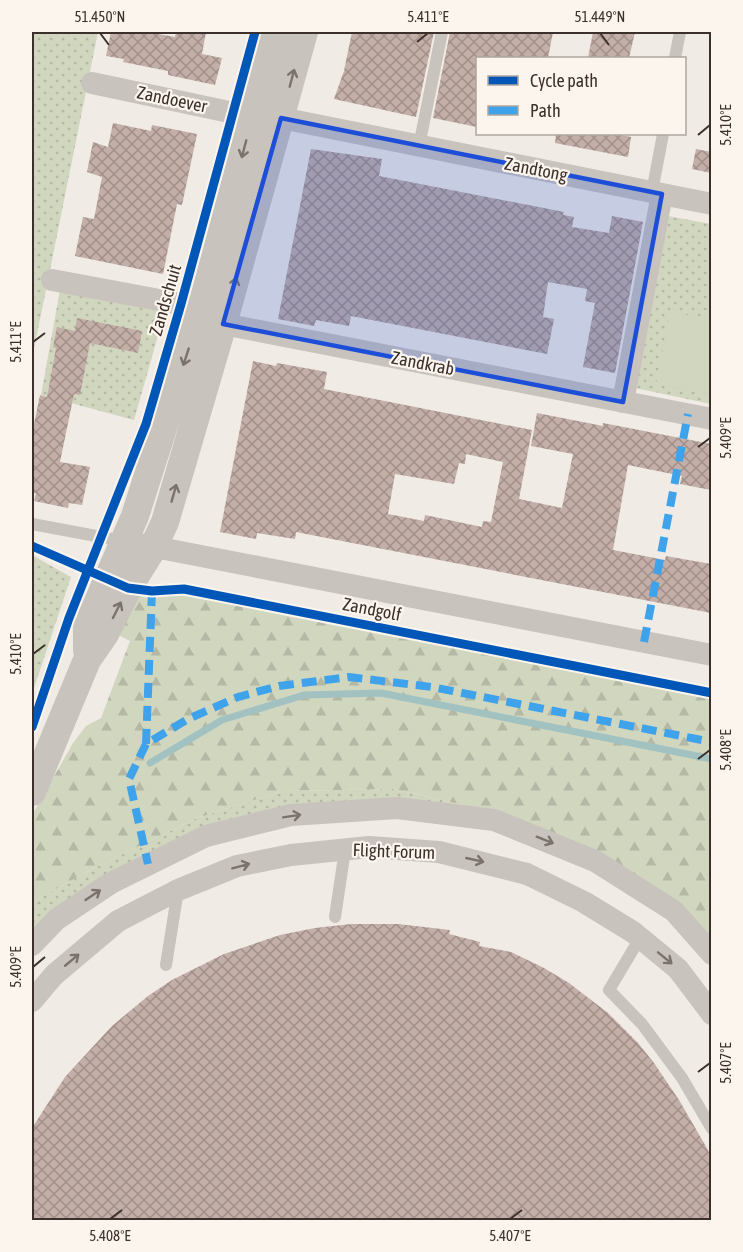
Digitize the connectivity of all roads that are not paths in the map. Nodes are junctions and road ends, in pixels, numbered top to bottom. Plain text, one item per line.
1 (276, 32) edge
2 (304, 32) edge
3 (442, 32) edge
4 (680, 32) edge
5 (675, 57) edge
6 (92, 83) dead end
7 (252, 117) junction
8 (281, 118) junction
9 (663, 135) edge
10 (419, 146) junction
11 (657, 193) junction
12 (711, 204) edge
13 (52, 280) dead end
14 (212, 316) junction
15 (623, 402) junction
16 (711, 419) edge
17 (32, 525) edge
18 (124, 541) junction
19 (153, 548) junction
20 (711, 655) edge
21 (87, 660) junction
22 (32, 792) edge
23 (345, 850) junction
24 (178, 890) junction
25 (335, 917) dead end
26 (640, 938) junction
27 (32, 945) edge
28 (711, 954) edge
29 (166, 965) dead end
30 (32, 1001) edge
31 (711, 1014) edge
32 (711, 1130) edge

1 - 7 street, Zandschuit
8 -> 2 street, Zandschuit
3 - 10 lane
4 - 5 lane
6 - 7 street, Zandoever
7 - 8 street, Zandoever
7 -> 14 street, Zandschuit
8 - 10 street, Zandtong
14 -> 8 street, Zandschuit
9 - 11 lane
10 - 11 street, Zandtong
11 - 12 street, Zandtong
11 - 15 street
13 - 14 street
14 - 15 street, Zandkrab
14 -> 18 street, Zandschuit
19 -> 14 street, Zandschuit
15 - 16 street, Zandkrab
17 - 18 lane
18 - 19 street, Zandgolf
18 - 21 street, Zandschuit
19 - 20 street, Zandgolf
21 -> 19 street, Zandschuit
21 - 22 street
24 -> 23 street, Flight Forum
23 - 25 lane
23 -> 26 street, Flight Forum
24 - 29 lane
30 -> 24 street, Flight Forum
26 -> 31 street, Flight Forum
26 - 32 lane
27 -> 28 street

